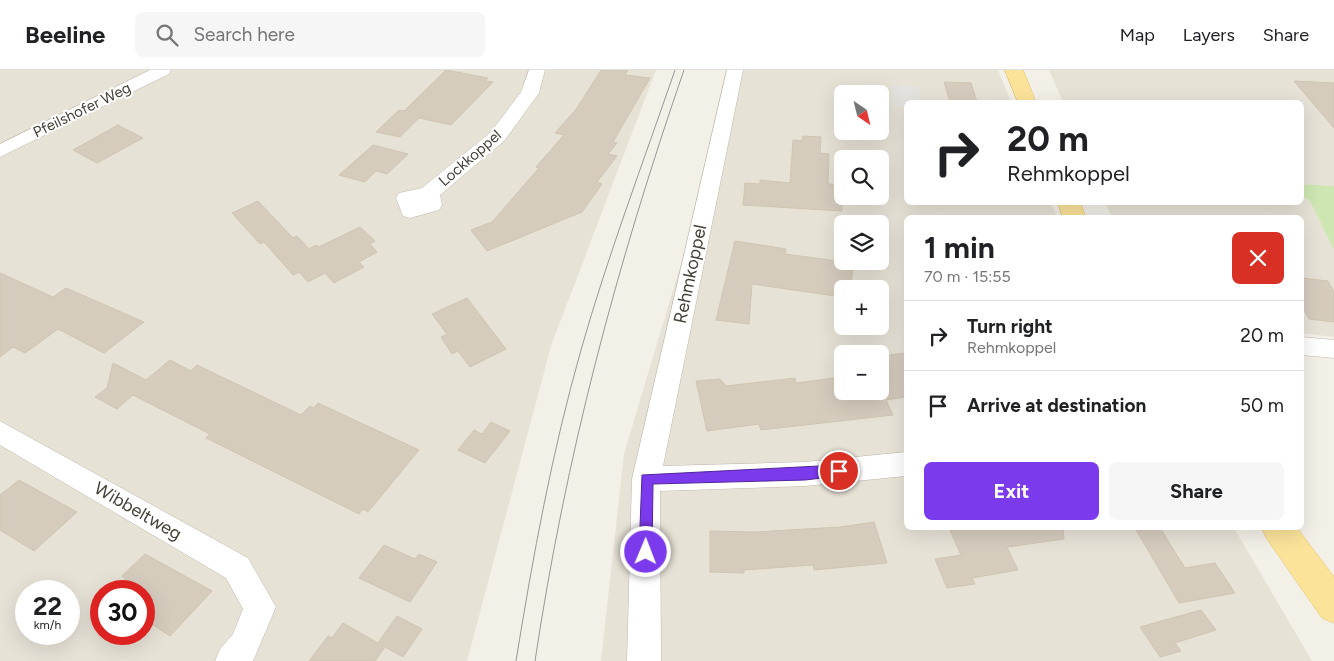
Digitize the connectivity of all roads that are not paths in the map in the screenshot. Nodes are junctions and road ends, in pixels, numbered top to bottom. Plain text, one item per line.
1 (163, 70) edge
2 (537, 70) edge
3 (735, 70) edge
4 (1014, 70) edge
5 (1026, 100) edge
6 (0, 151) edge
7 (429, 193) dead end
8 (1304, 346) edge
9 (1334, 349) edge
10 (6, 442) edge
11 (904, 464) edge
12 (646, 479) junction
13 (1279, 530) edge
14 (1334, 606) edge
15 (232, 661) edge
16 (644, 661) edge

1 - 6 street, Pfeilshofer Weg
2 - 7 street, Lockkoppel
3 - 12 street, Rehmkoppel
4 - 5 main road
8 - 9 street
10 - 15 street, Wibbeltweg
11 - 12 street
12 - 16 street, Rehmkoppel
13 - 14 main road

